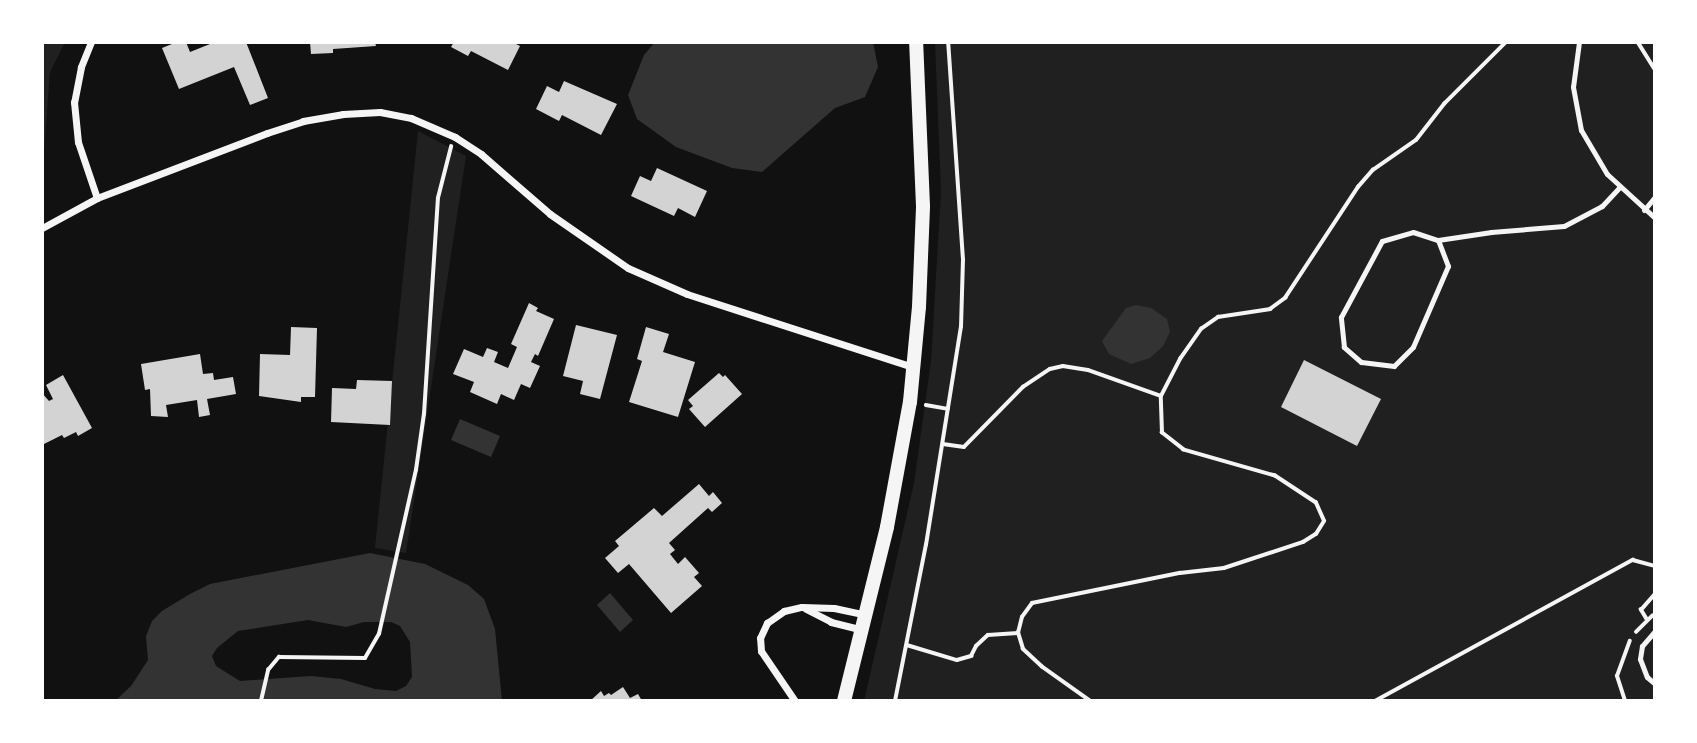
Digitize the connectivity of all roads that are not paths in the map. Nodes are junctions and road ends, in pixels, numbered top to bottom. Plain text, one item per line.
1 (91, 42) edge
2 (916, 42) edge
3 (1579, 42) edge
4 (1620, 187) junction
5 (1655, 197) edge
6 (97, 198) junction
7 (1644, 210) junction
8 (1655, 218) edge
9 (42, 228) edge
10 (1438, 240) junction
11 (913, 367) junction
12 (802, 607) junction
13 (866, 615) junction
14 (862, 630) junction
15 (1655, 630) edge
16 (1655, 684) edge
17 (795, 701) edge
18 (844, 701) edge

1 - 6 street
2 - 11 main road
3 - 4 lane
4 - 7 lane
4 - 10 lane
5 - 7 lane
6 - 9 street
6 - 11 street
7 - 8 lane
10 - 10 lane
11 - 13 main road
12 - 13 street
12 - 14 street
12 - 17 street
13 - 14 main road
14 - 18 main road
15 - 16 lane

